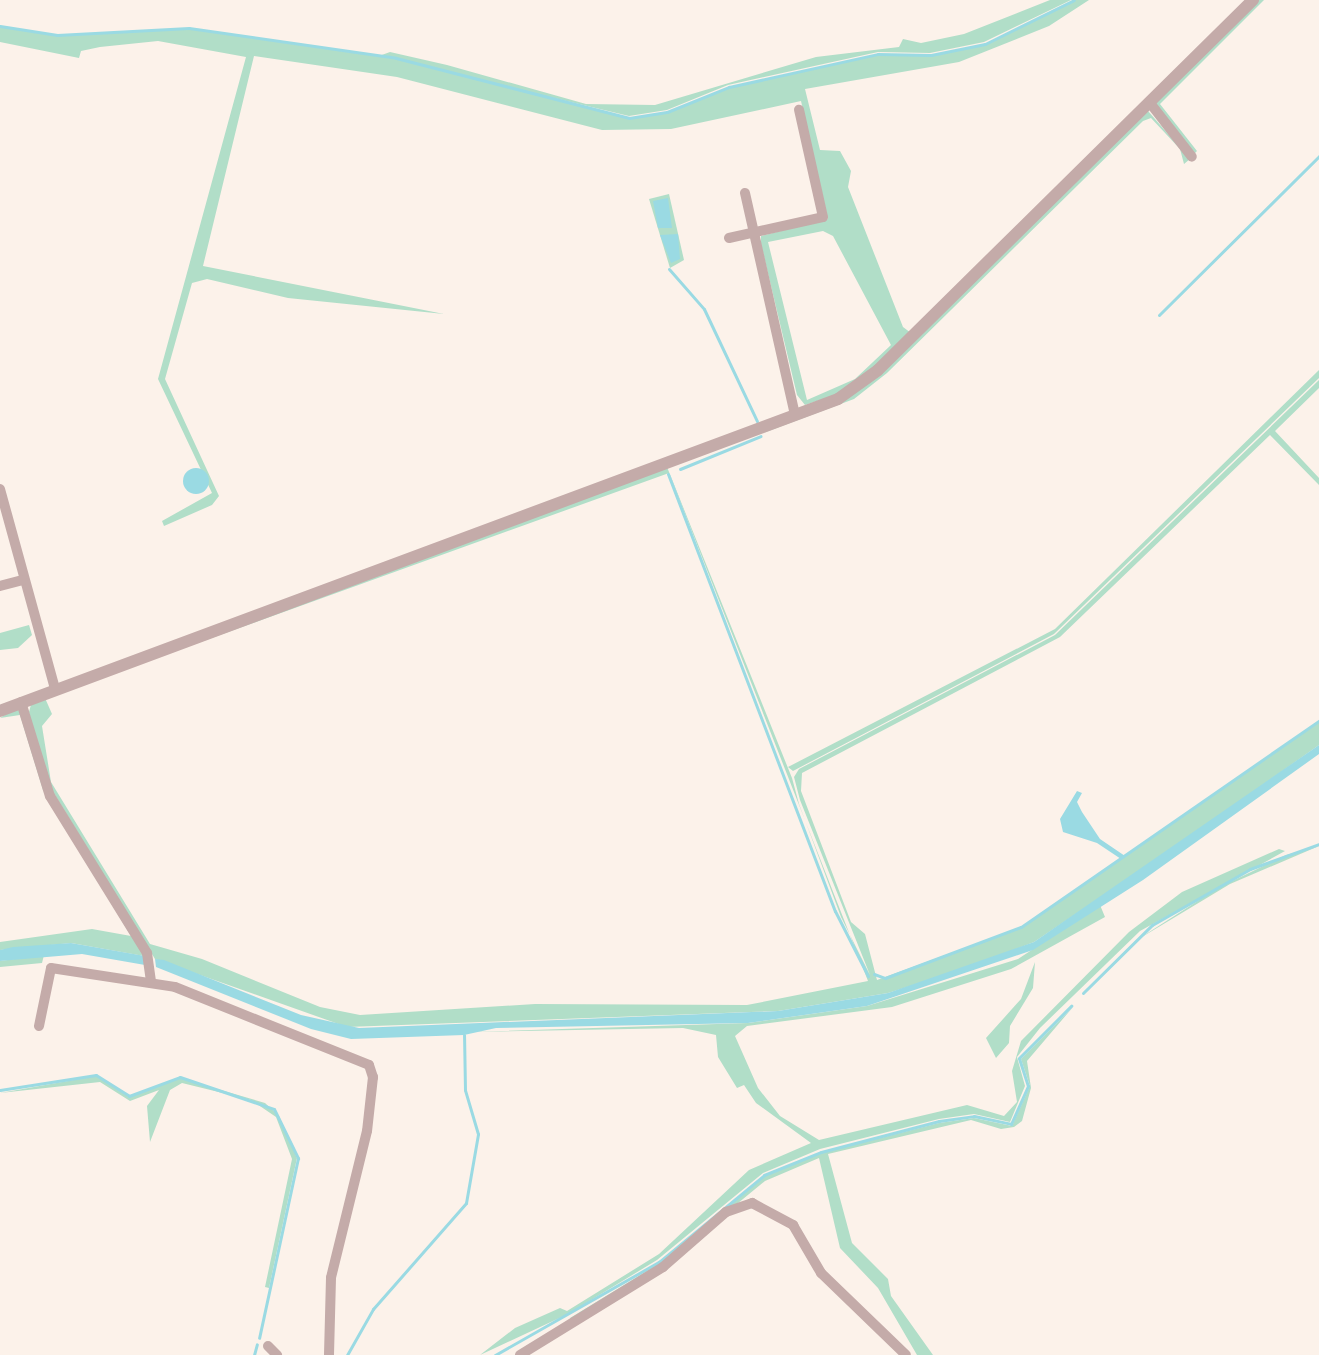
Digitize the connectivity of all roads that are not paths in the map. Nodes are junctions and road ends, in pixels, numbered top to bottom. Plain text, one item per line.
1 (1253, 0) edge
2 (1150, 103) junction
3 (799, 110) dead end
4 (1192, 156) dead end
5 (745, 193) dead end
6 (754, 233) junction
7 (729, 238) dead end
8 (795, 415) junction
9 (0, 489) edge
10 (5, 535) edge
11 (22, 580) junction
12 (0, 586) edge
13 (55, 688) junction
14 (21, 702) junction
15 (0, 711) edge
16 (151, 982) junction
17 (39, 1026) dead end
18 (268, 1346) dead end
19 (277, 1355) edge
20 (329, 1355) edge
21 (520, 1355) edge
22 (906, 1355) edge

1 - 2 street
2 - 4 street
2 - 8 street
3 - 6 street
5 - 6 street
6 - 7 street
6 - 8 street
8 - 13 street
9 - 10 street
10 - 11 street
11 - 12 street
11 - 13 street
13 - 14 street
14 - 15 street
14 - 16 street
16 - 17 street
16 - 20 street
18 - 19 street
21 - 22 street

